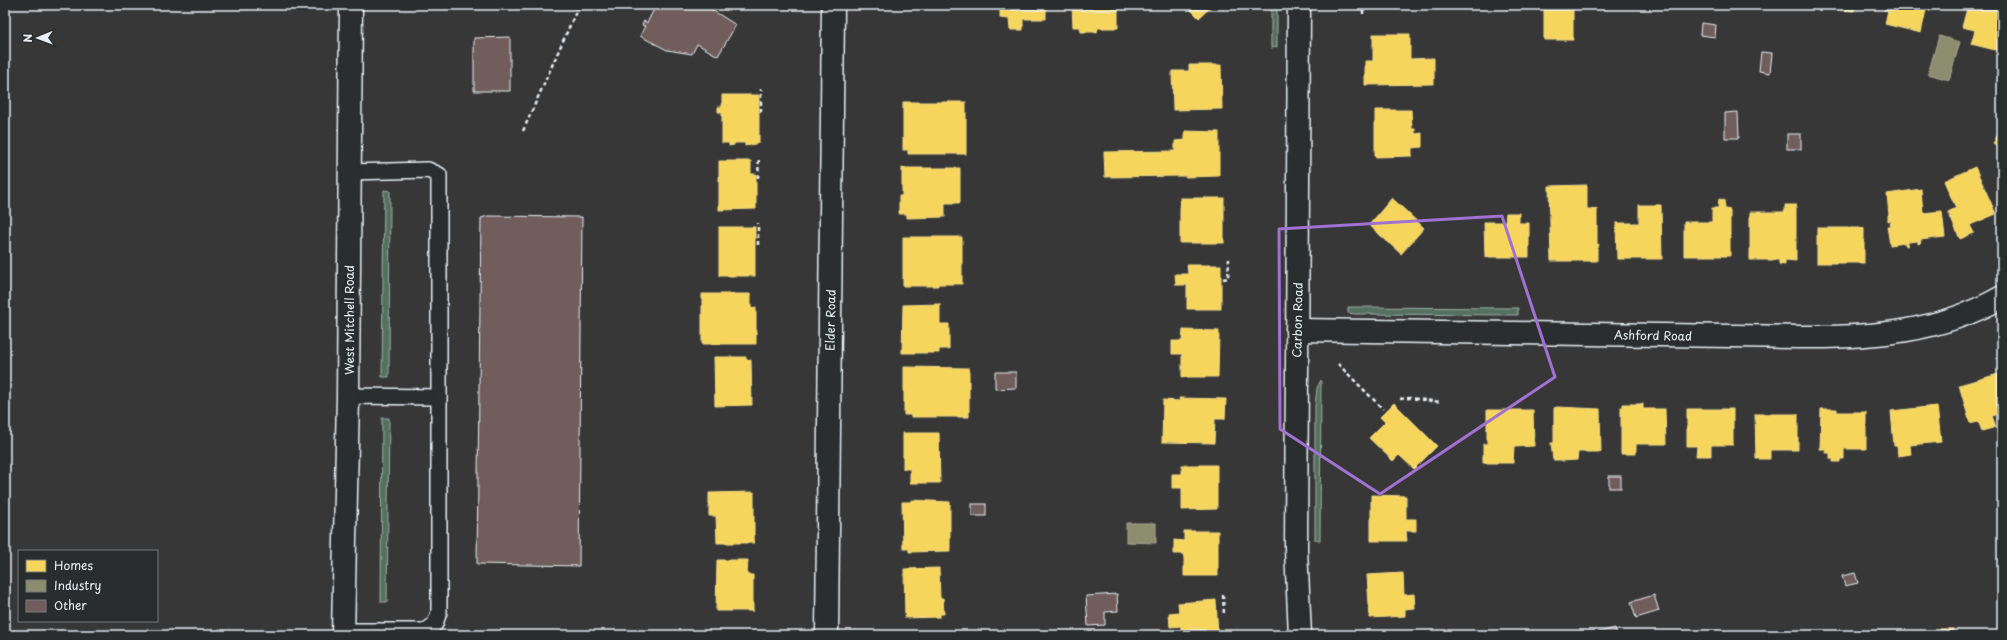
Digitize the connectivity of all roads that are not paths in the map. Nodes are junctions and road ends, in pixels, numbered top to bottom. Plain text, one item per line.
1 (351, 5) edge
2 (833, 5) edge
3 (1299, 5) edge
4 (350, 172) junction
5 (2002, 297) edge
6 (1297, 330) junction
7 (348, 396) junction
8 (439, 397) junction
9 (343, 633) edge
10 (827, 635) edge
11 (1300, 635) edge

1 - 4 street, West Mitchell Road
2 - 10 street, Elder Road
3 - 6 street, Carbon Road
4 - 7 street, West Mitchell Road
4 - 8 lane
5 - 6 street, Ashford Road
6 - 11 street, Carbon Road
7 - 8 lane
7 - 9 street, West Mitchell Road
8 - 9 lane

